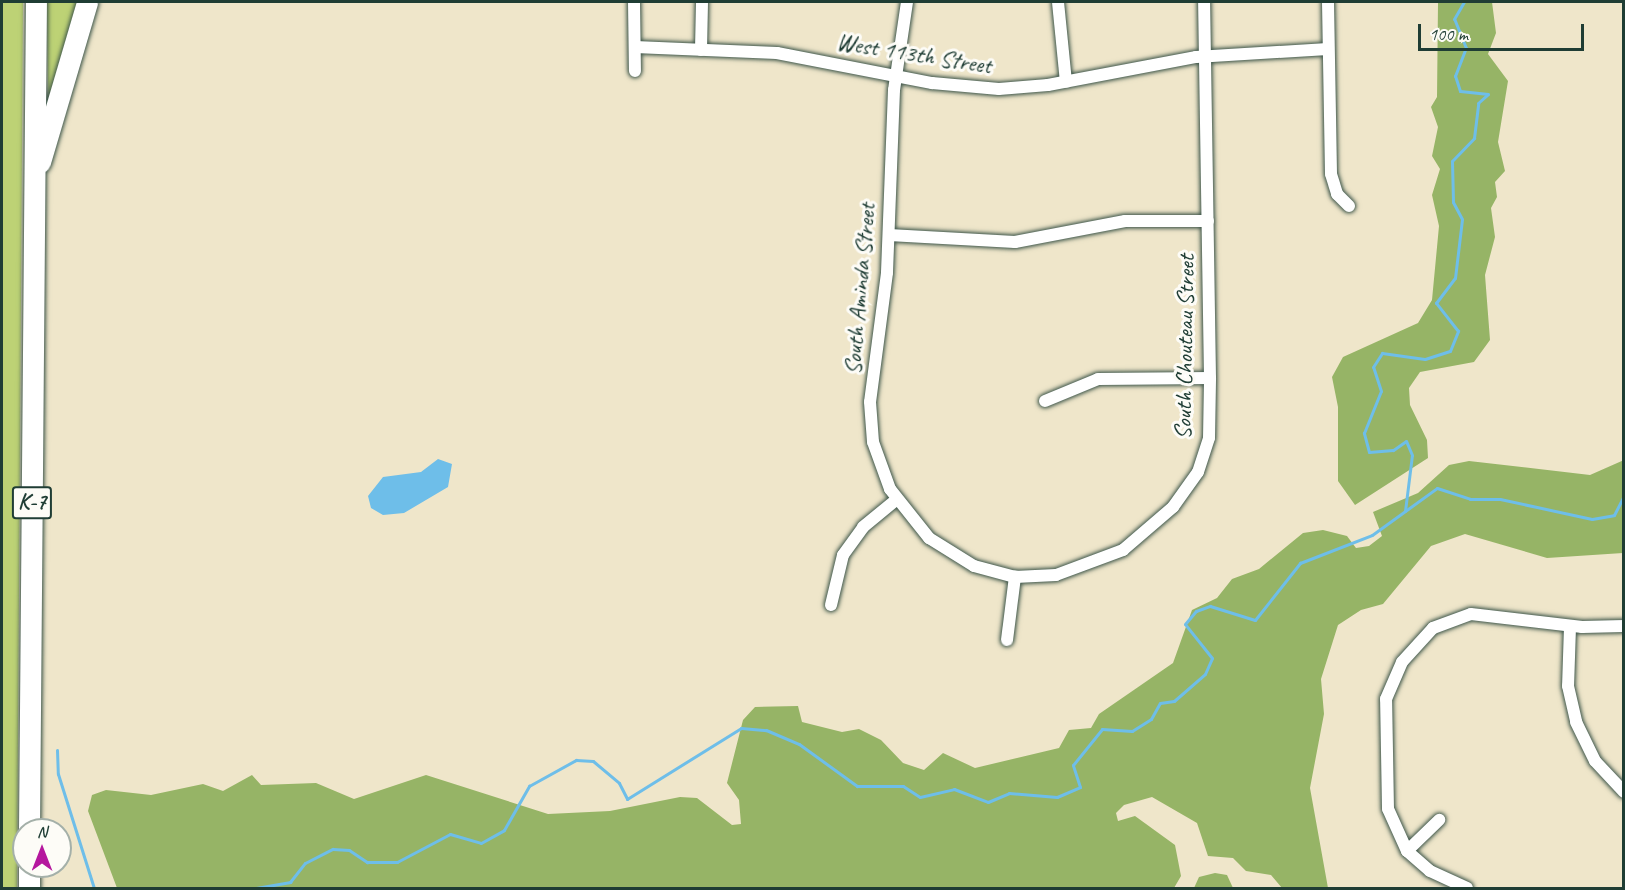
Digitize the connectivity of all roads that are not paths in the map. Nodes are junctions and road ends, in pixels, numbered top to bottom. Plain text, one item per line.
1 (36, 2) edge
2 (87, 2) edge
3 (634, 2) edge
4 (702, 2) edge
5 (907, 2) edge
6 (1058, 2) edge
7 (1204, 2) edge
8 (1328, 2) edge
9 (635, 47) junction
10 (1328, 49) junction
11 (701, 50) junction
12 (1204, 56) junction
13 (635, 72) dead end
14 (896, 76) junction
15 (1065, 82) junction
16 (35, 176) junction
17 (1349, 206) dead end
18 (1208, 221) junction
19 (889, 235) junction
20 (1210, 378) junction
21 (1045, 401) dead end
22 (897, 499) junction
23 (949, 554) joint
24 (1015, 578) junction
25 (831, 604) dead end
26 (1623, 626) edge
27 (1570, 627) junction
28 (1007, 640) dead end
29 (1623, 792) edge
30 (29, 818) edge
31 (1439, 820) dead end
32 (1407, 851) junction
33 (1467, 888) edge

1 - 16 highway, K-7
2 - 16 highway
3 - 9 street
4 - 11 street
5 - 14 street, South Aminda Street
6 - 15 street
7 - 12 street, South Chouteau Street
8 - 10 street
9 - 11 street, West 113th Street
9 - 13 street
10 - 12 street, West 113th Street
10 - 17 street
11 - 14 street, West 113th Street
12 - 15 street, West 113th Street
12 - 18 street, South Chouteau Street
14 - 15 street, West 113th Street
14 - 19 street, South Aminda Street
16 - 30 highway, K-7
18 - 19 street
18 - 20 street, South Chouteau Street
19 - 22 street, South Aminda Street
20 - 21 street
20 - 24 street, South Chouteau Street
22 - 23 street, South Aminda Street
22 - 25 street
23 - 24 street, South Chouteau Street
24 - 28 street
26 - 27 street
27 - 29 street
27 - 32 street
31 - 32 street
32 - 33 street

